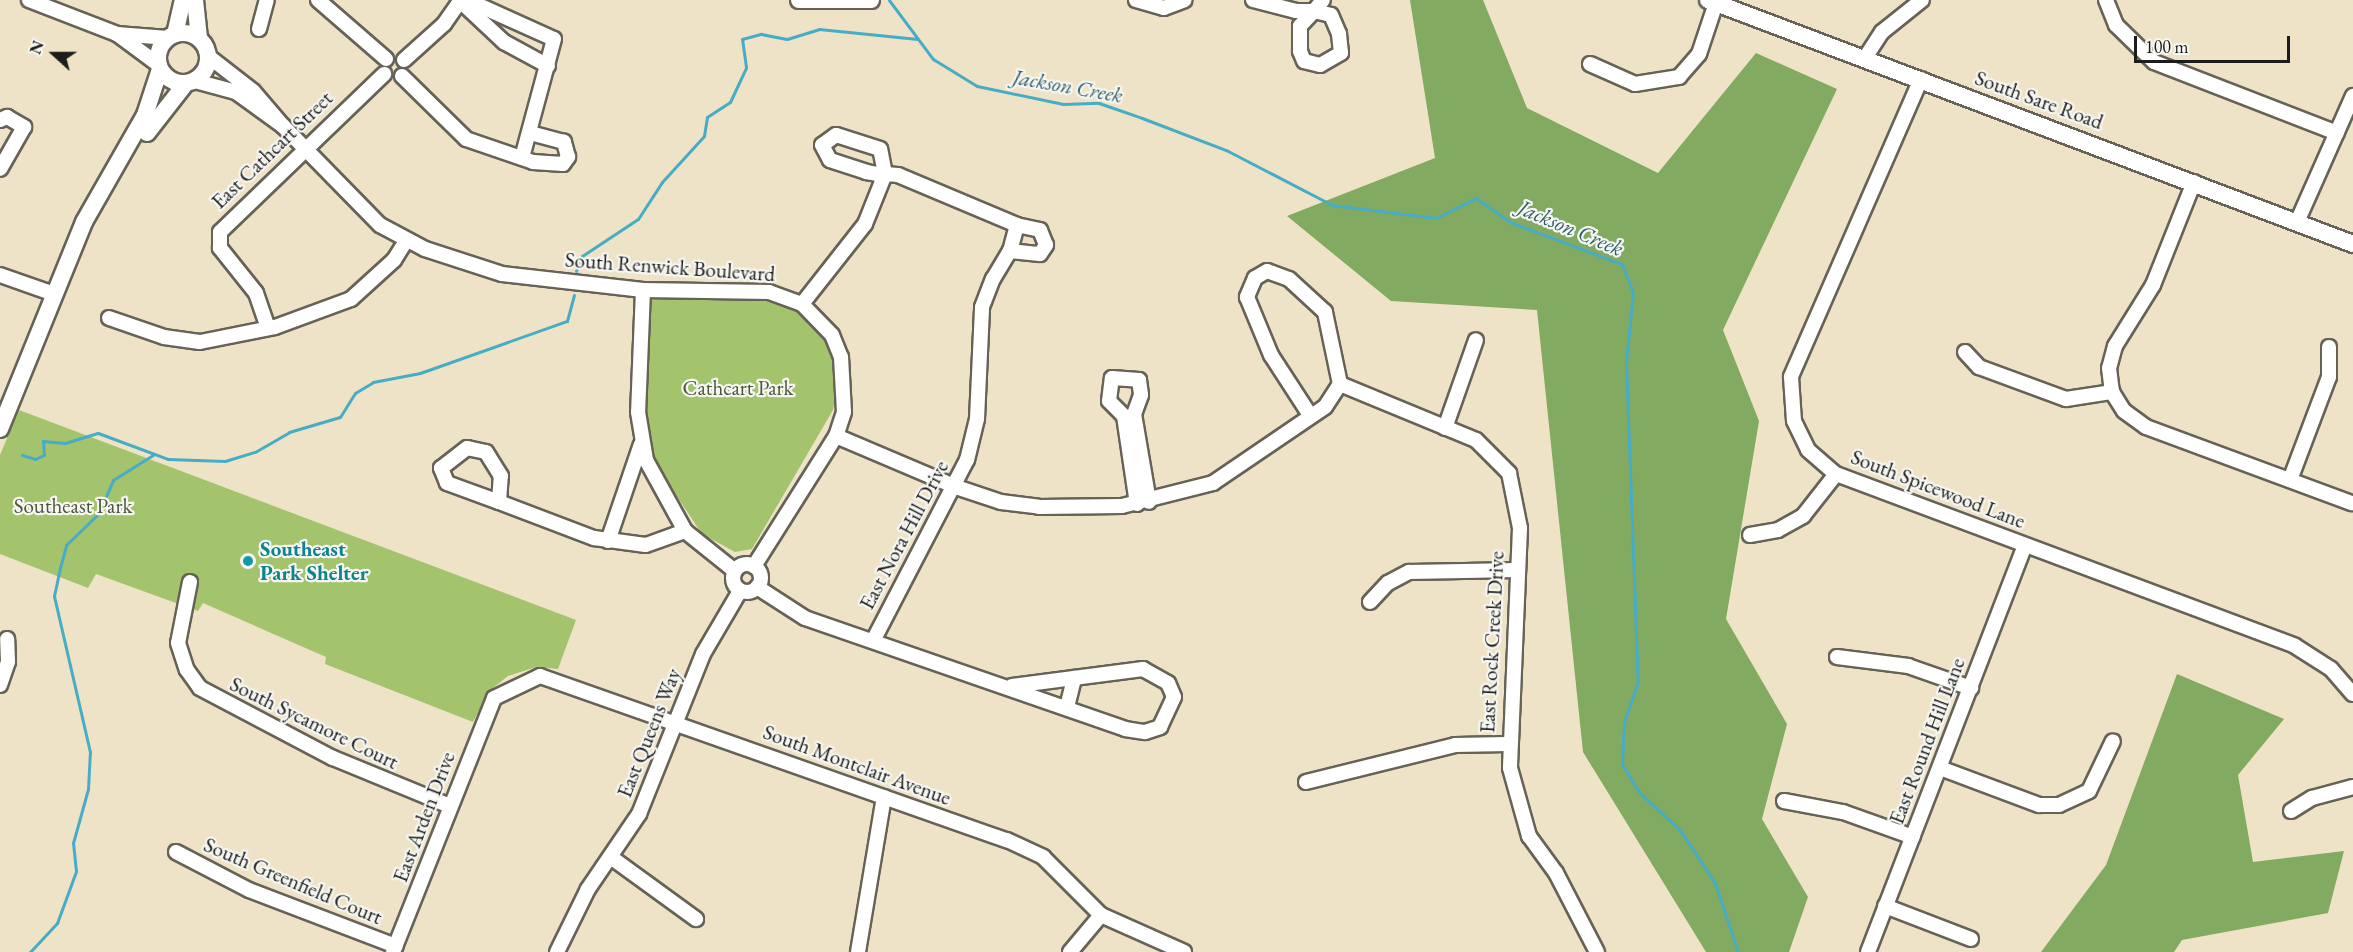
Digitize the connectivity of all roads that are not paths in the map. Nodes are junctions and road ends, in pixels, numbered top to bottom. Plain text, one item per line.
1 (29, 0) edge
2 (183, 0) edge
3 (195, 0) edge
4 (267, 0) edge
5 (318, 0) edge
6 (799, 0) edge
7 (870, 0) edge
8 (1136, 0) edge
9 (1185, 0) edge
10 (1253, 0) edge
11 (1922, 0) edge
12 (2106, 0) edge
13 (1712, 1) edge
14 (462, 2) edge
15 (1318, 5) edge
16 (516, 20) junction
17 (259, 29) dead end
18 (117, 34) junction
19 (171, 36) junction
20 (199, 38) junction
21 (504, 42) junction
22 (208, 56) junction
23 (386, 58) junction
24 (1864, 58) junction
25 (404, 60) junction
26 (1590, 64) dead end
27 (548, 66) junction
28 (160, 67) junction
29 (384, 74) junction
30 (402, 76) junction
31 (1921, 80) junction
32 (190, 82) junction
33 (2353, 96) edge
34 (0, 120) edge
35 (283, 126) junction
36 (531, 133) junction
37 (2337, 133) junction
38 (306, 148) junction
39 (4, 150) edge
40 (522, 158) junction
41 (0, 169) edge
42 (2194, 182) junction
43 (104, 188) junction
44 (2298, 220) junction
45 (1017, 225) junction
46 (406, 241) junction
47 (2353, 244) edge
48 (1010, 251) junction
49 (0, 275) edge
50 (643, 290) junction
51 (54, 294) junction
52 (802, 304) junction
53 (109, 318) dead end
54 (268, 328) junction
55 (1476, 340) dead end
56 (2329, 347) dead end
57 (1965, 352) dead end
58 (1337, 390) junction
59 (2112, 392) junction
60 (1135, 407) junction
61 (1119, 410) junction
62 (1310, 415) junction
63 (1445, 428) junction
64 (0, 429) edge
65 (836, 436) junction
66 (1133, 442) junction
67 (642, 444) junction
68 (651, 474) junction
69 (1836, 474) junction
70 (2290, 480) junction
71 (630, 483) junction
72 (956, 487) junction
73 (499, 502) junction
74 (1143, 503) junction
75 (2352, 503) edge
76 (685, 531) junction
77 (1750, 535) dead end
78 (608, 541) junction
79 (2025, 545) junction
80 (754, 566) junction
81 (1518, 570) junction
82 (735, 571) junction
83 (190, 582) dead end
84 (758, 587) junction
85 (740, 591) junction
86 (1370, 602) dead end
87 (7, 639) dead end
88 (873, 641) junction
89 (1837, 657) dead end
90 (1074, 678) junction
91 (0, 685) edge
92 (1012, 686) junction
93 (1971, 687) junction
94 (2353, 694) edge
95 (494, 698) joint
96 (1067, 707) junction
97 (678, 723) junction
98 (2114, 741) dead end
99 (1508, 744) junction
100 (1940, 768) junction
101 (1306, 782) dead end
102 (2353, 787) edge
103 (884, 797) junction
104 (1784, 801) dead end
105 (450, 806) junction
106 (2291, 812) dead end
107 (1913, 837) junction
108 (176, 852) dead end
109 (612, 858) junction
110 (1885, 906) junction
111 (1101, 915) junction
112 (696, 919) dead end
113 (1971, 939) dead end
114 (394, 949) edge
115 (557, 952) edge
116 (858, 952) edge
117 (1070, 952) edge
118 (1184, 952) edge
119 (1597, 952) edge
120 (1868, 952) edge

1 - 18 street
2 - 19 main road
3 - 20 main road
4 - 17 street
5 - 23 street
6 - 7 main road
8 - 9 street
10 - 15 street
11 - 24 street
12 - 37 street
13 - 24 main road, South Sare Road
13 - 26 street
14 - 16 street
14 - 21 street
14 - 25 street
16 - 21 street
16 - 27 street
18 - 19 street
18 - 28 street
19 - 20 main road
19 - 28 main road
20 - 22 main road
21 - 27 street
22 - 32 main road
22 - 35 street, South Renwick Boulevard
23 - 25 street
23 - 29 street
24 - 31 main road, South Sare Road
25 - 30 street
27 - 36 street
28 - 32 main road
28 - 43 main road
29 - 30 street
29 - 38 street, East Cathcart Street
30 - 40 street
31 - 42 main road, South Sare Road
31 - 69 street, South Spicewood Lane
32 - 35 street, South Renwick Boulevard
32 - 43 main road
33 - 37 street
34 - 39 street
35 - 38 street, South Renwick Boulevard
36 - 40 street
36 - 40 street
37 - 44 street
38 - 46 street, South Renwick Boulevard
38 - 54 street, East Cathcart Street
39 - 41 street
42 - 44 main road, South Sare Road
42 - 59 street
43 - 51 main road
44 - 47 main road, South Sare Road
45 - 48 street, East Nora Hill Drive
45 - 48 street
45 - 52 street
46 - 50 street, South Renwick Boulevard
46 - 54 street
48 - 72 street, East Nora Hill Drive
49 - 51 street
50 - 52 street, South Renwick Boulevard
50 - 67 street
51 - 64 main road
52 - 65 street, South Renwick Boulevard
53 - 54 street
55 - 63 street
56 - 70 street
57 - 59 street
58 - 62 street
58 - 62 street
58 - 63 street, East Rock Creek Drive
59 - 70 street
60 - 61 street
60 - 61 street
60 - 66 street
61 - 66 street
62 - 74 street
63 - 81 street, East Rock Creek Drive
65 - 72 street
65 - 80 street, South Renwick Boulevard
66 - 74 street
67 - 68 street
67 - 71 street
68 - 71 street
68 - 76 street
69 - 77 street
69 - 79 street, South Spicewood Lane
70 - 75 street
71 - 78 street
72 - 74 street
72 - 88 street, East Nora Hill Drive
73 - 73 street
73 - 78 street
76 - 78 street
76 - 82 street
79 - 93 street, East Round Hill Lane
79 - 94 street, South Spicewood Lane
80 - 82 street
80 - 84 street
81 - 86 street
81 - 99 street, East Rock Creek Drive
82 - 85 street
83 - 105 street, South Sycamore Court
84 - 85 street
84 - 88 street
85 - 97 street, East Queens Way
87 - 91 street
88 - 92 street
89 - 93 street
90 - 92 street
90 - 96 street
90 - 96 street
92 - 96 street
93 - 100 street, East Round Hill Lane
95 - 97 street, South Montclair Avenue
95 - 105 street, East Arden Drive
97 - 103 street, South Montclair Avenue
97 - 109 street, East Queens Way
98 - 100 street
99 - 101 street
99 - 119 street, East Rock Creek Drive
100 - 107 street, East Round Hill Lane
102 - 106 street
103 - 111 street, South Montclair Avenue
103 - 116 street
104 - 107 street
105 - 114 street, East Arden Drive
107 - 110 street, East Round Hill Lane
108 - 114 street, South Greenfield Court
109 - 112 street
109 - 115 street, East Queens Way
110 - 113 street
110 - 120 street, East Round Hill Lane
111 - 117 street
111 - 118 street, South Montclair Avenue

